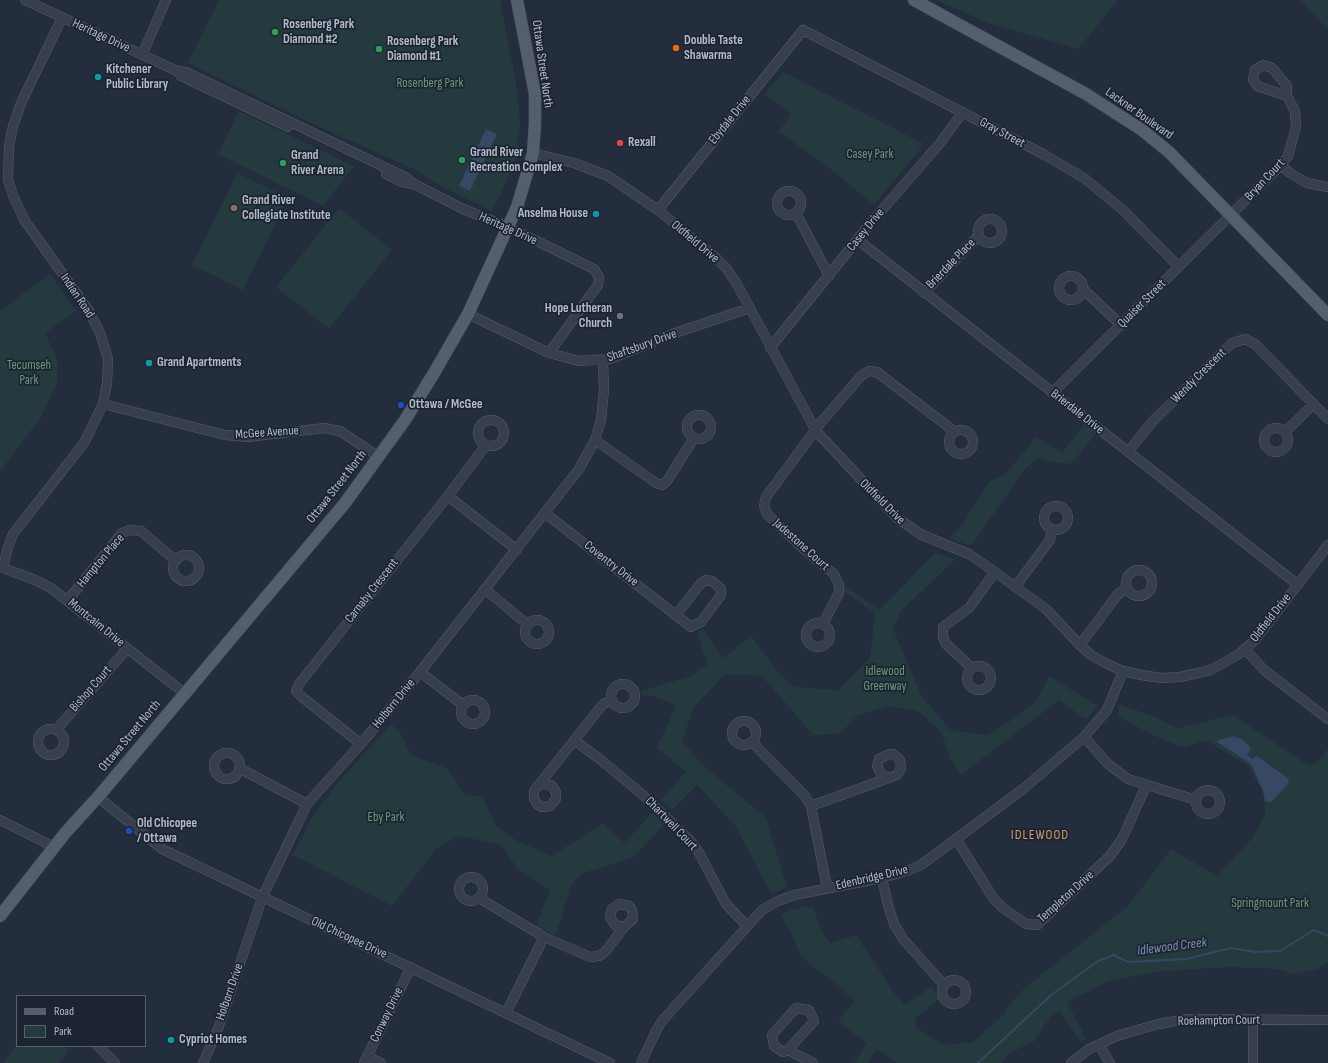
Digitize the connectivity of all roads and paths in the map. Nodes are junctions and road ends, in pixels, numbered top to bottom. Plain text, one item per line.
1 (25, 0) edge
2 (166, 0) edge
3 (517, 0) edge
4 (914, 0) edge
5 (62, 18) junction
6 (802, 30) joint
7 (142, 55) junction
8 (1287, 96) dead end
9 (963, 112) junction
10 (533, 153) junction
11 (1281, 165) junction
12 (4, 181) edge
13 (1328, 187) edge
14 (658, 210) junction
15 (796, 213) dead end
16 (1231, 215) junction
17 (508, 227) junction
18 (979, 235) dead end
19 (858, 240) junction
20 (1179, 267) junction
21 (830, 276) junction
22 (1083, 289) dead end
23 (924, 293) junction
24 (750, 308) junction
25 (468, 314) junction
26 (1328, 315) edge
27 (1121, 325) junction
28 (770, 348) junction
29 (549, 353) junction
30 (603, 361) junction
31 (1052, 393) junction
32 (103, 404) junction
33 (1314, 404) junction
34 (1328, 418) edge
35 (816, 431) junction
36 (1285, 432) dead end
37 (953, 433) dead end
38 (694, 438) dead end
39 (596, 440) junction
40 (486, 445) dead end
41 (1128, 452) junction
42 (379, 457) junction
43 (448, 496) junction
44 (545, 513) junction
45 (1052, 529) dead end
46 (1328, 545) edge
47 (517, 550) junction
48 (176, 561) dead end
49 (2, 567) edge
50 (995, 572) junction
51 (1297, 584) junction
52 (1015, 587) junction
53 (1127, 588) dead end
54 (486, 590) junction
55 (68, 600) junction
56 (676, 614) junction
57 (823, 624) dead end
58 (528, 625) dead end
59 (1080, 645) junction
60 (127, 649) junction
61 (1245, 649) junction
62 (972, 668) dead end
63 (1123, 671) junction
64 (420, 672) junction
65 (184, 693) junction
66 (612, 701) dead end
67 (463, 706) dead end
68 (1328, 719) edge
69 (56, 730) dead end
70 (1084, 737) junction
71 (574, 740) junction
72 (752, 742) dead end
73 (361, 744) junction
74 (239, 768) dead end
75 (888, 778) dead end
76 (541, 784) dead end
77 (1146, 786) junction
78 (98, 797) junction
79 (1196, 800) dead end
80 (307, 804) junction
81 (811, 806) junction
82 (0, 820) edge
83 (956, 839) junction
84 (54, 847) junction
85 (882, 878) junction
86 (827, 888) junction
87 (262, 898) junction
88 (479, 898) dead end
89 (0, 916) edge
90 (624, 926) dead end
91 (747, 926) junction
92 (544, 937) junction
93 (411, 967) junction
94 (944, 985) dead end
95 (506, 1013) junction
96 (1253, 1020) junction
97 (1328, 1020) edge
98 (1099, 1044) junction
99 (99, 1047) edge
100 (788, 1050) junction
101 (366, 1060) edge
102 (115, 1063) edge
103 (203, 1063) edge
104 (382, 1063) edge
105 (610, 1063) edge
106 (641, 1063) edge
107 (813, 1063) edge
108 (1071, 1063) edge
109 (1110, 1063) edge
110 (1253, 1063) edge

1 - 5 street, Heritage Drive
2 - 7 street
3 - 10 main road, Ottawa Street North
4 - 16 main road, Lackner Boulevard
5 - 7 street, Heritage Drive
5 - 12 street, Indian Road
6 - 9 street, Gray Street
6 - 14 street, Ebydale Drive
7 - 17 street, Heritage Drive
8 - 11 street, Bryan Court
9 - 19 street, Casey Drive
9 - 20 street, Gray Street
10 - 14 street, Oldfield Drive
10 - 17 main road, Ottawa Street North
11 - 13 street
11 - 16 street, Bryan Court
12 - 32 street, Indian Road
14 - 24 street, Oldfield Drive
15 - 21 street
16 - 20 street, Quaiser Street
16 - 26 main road, Lackner Boulevard
17 - 25 main road, Ottawa Street North
17 - 29 street, Heritage Drive
18 - 23 street, Brierdale Place
19 - 21 street, Casey Drive
19 - 23 street, Brierdale Drive
20 - 27 street, Quaiser Street
21 - 28 street, Casey Drive
22 - 27 street
23 - 31 street, Brierdale Drive
24 - 28 street, Oldfield Drive
24 - 30 street, Shaftsbury Drive
25 - 29 street, Shaftsbury Drive
25 - 42 main road, Ottawa Street North
27 - 31 street, Quaiser Street
28 - 35 street, Oldfield Drive
29 - 30 street, Shaftsbury Drive
30 - 39 street, Holborn Drive
31 - 41 street, Brierdale Drive
32 - 42 street, McGee Avenue
32 - 49 street, Indian Road
33 - 34 street, Wendy Crescent
33 - 36 street
33 - 41 street, Wendy Crescent
35 - 37 street, Jadestone Court
35 - 50 street, Oldfield Drive
35 - 57 street, Jadestone Court
38 - 39 street
39 - 44 street, Holborn Drive
40 - 43 street
41 - 51 street, Brierdale Drive
42 - 65 main road, Ottawa Street North
43 - 47 street
43 - 73 street, Carnaby Crescent
44 - 47 street, Holborn Drive
44 - 56 street, Coventry Drive
45 - 52 street
46 - 51 street, Oldfield Drive
47 - 54 street, Holborn Drive
48 - 55 street, Hampton Place
49 - 55 street, Montcalm Drive
50 - 52 street, Oldfield Drive
50 - 62 street
51 - 61 street, Oldfield Drive
52 - 59 street, Oldfield Drive
53 - 59 street
54 - 58 street
54 - 64 street, Holborn Drive
55 - 60 street, Montcalm Drive
56 - 56 street, Coventry Drive
59 - 63 street, Oldfield Drive
60 - 65 street, Montcalm Drive
60 - 69 street, Bishop Court
61 - 63 street, Oldfield Drive
61 - 68 street
63 - 70 street, Edenbridge Drive
64 - 67 street
64 - 73 street, Holborn Drive
65 - 78 main road, Ottawa Street North
66 - 71 street
70 - 77 street
70 - 83 street, Edenbridge Drive
71 - 76 street
71 - 91 street, Chartwell Court
72 - 81 street
73 - 80 street, Holborn Drive
74 - 80 street
75 - 81 street
77 - 79 street
77 - 83 street, Templeton Drive
78 - 84 main road, Ottawa Street North
78 - 87 street, Old Chicopee Drive
80 - 87 street, Holborn Drive
81 - 86 street
82 - 84 street
83 - 85 street, Edenbridge Drive
84 - 89 main road, Ottawa Street North
85 - 86 street, Edenbridge Drive
85 - 94 street
86 - 91 street, Edenbridge Drive
87 - 93 street, Old Chicopee Drive
87 - 103 street, Holborn Drive
88 - 92 street
90 - 92 street
91 - 106 street, Edenbridge Drive
92 - 95 street
93 - 95 street, Old Chicopee Drive
93 - 101 street, Conway Drive
95 - 105 street, Old Chicopee Drive
96 - 97 street, Roehampton Court
96 - 98 street, Roehampton Court
96 - 110 street
98 - 108 street, Roehampton Court
98 - 109 street
99 - 102 street
100 - 100 street
100 - 107 street
101 - 104 street

